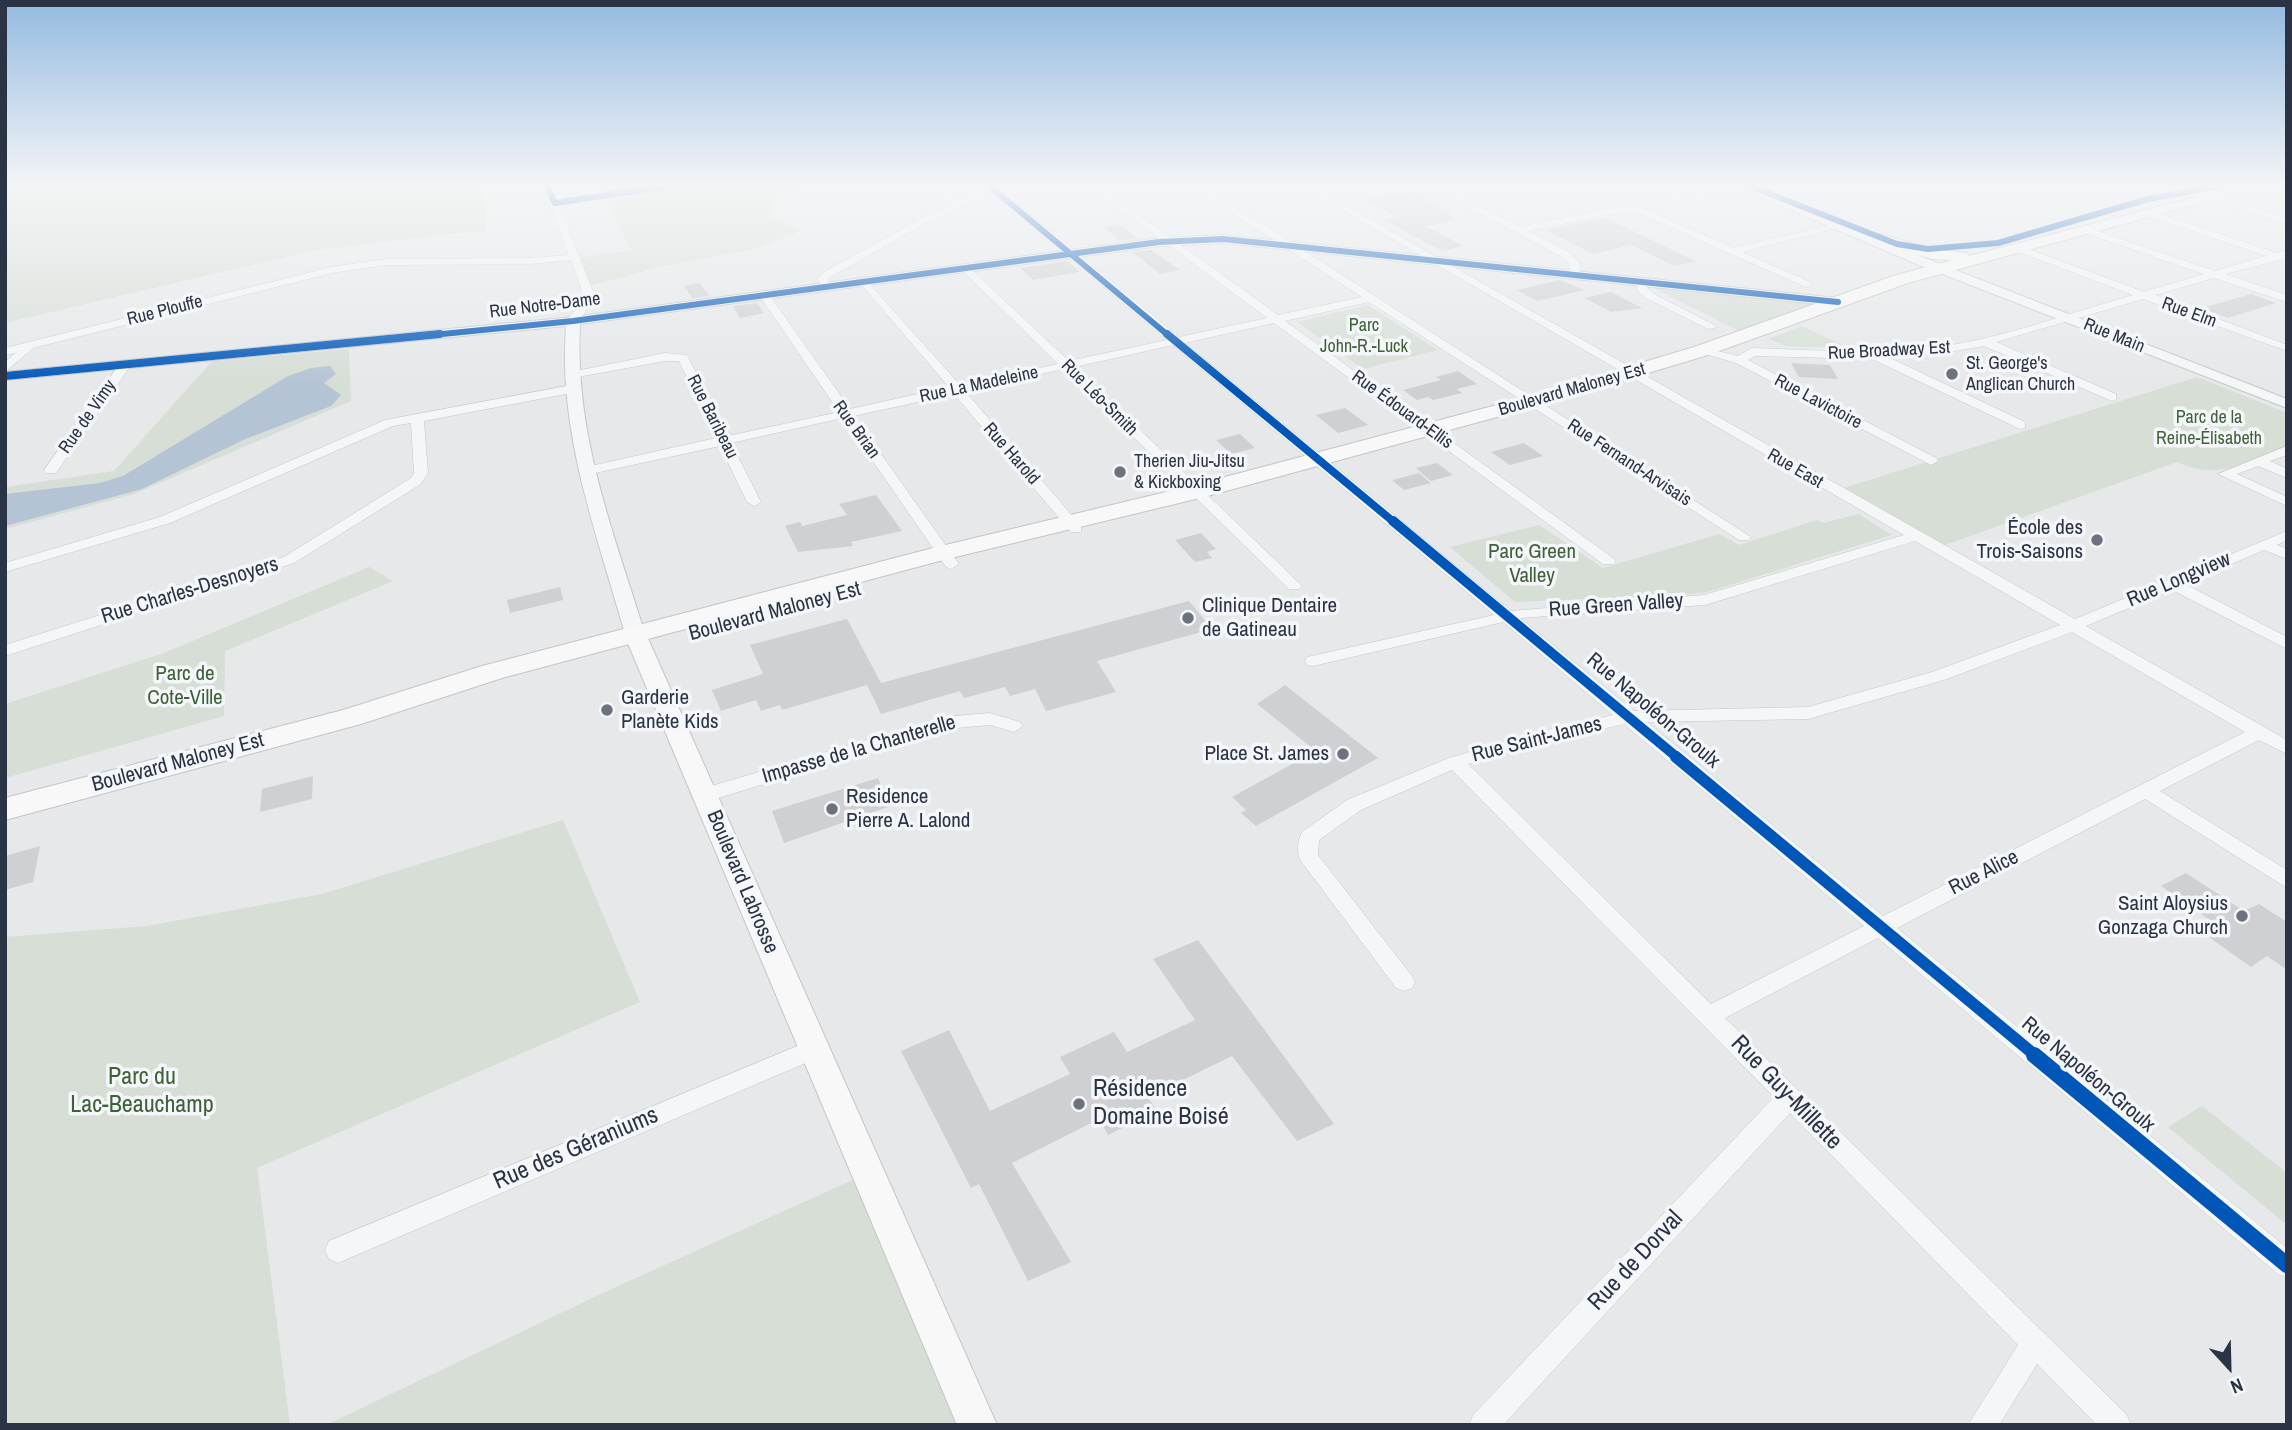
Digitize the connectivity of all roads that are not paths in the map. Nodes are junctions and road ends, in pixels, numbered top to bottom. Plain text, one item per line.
1 (573, 253) edge
2 (867, 253) edge
3 (1071, 253) joint
4 (1186, 253) edge
5 (1301, 253) edge
6 (1369, 253) edge
7 (1417, 253) edge
8 (1561, 253) edge
9 (1735, 253) edge
10 (1903, 253) edge
11 (1909, 253) edge
12 (1928, 253) edge
13 (1994, 253) edge
14 (2030, 253) edge
15 (2151, 253) edge
16 (1982, 256) junction
17 (2284, 256) edge
18 (575, 257) junction
19 (1428, 259) junction
20 (965, 267) junction
21 (1942, 268) junction
22 (1575, 274) junction
23 (2216, 275) junction
24 (1639, 281) junction
25 (865, 282) junction
26 (1806, 284) dead end
27 (825, 287) junction
28 (764, 295) junction
29 (2145, 296) junction
30 (1372, 298) junction
31 (2287, 299) edge
32 (1838, 302) junction
33 (2070, 318) junction
34 (1277, 319) junction
35 (573, 321) junction
36 (1712, 327) dead end
37 (1747, 335) junction
38 (1177, 341) junction
39 (1985, 342) junction
40 (41, 343) junction
41 (2285, 348) edge
42 (1701, 351) junction
43 (5, 352) edge
44 (1788, 353) junction
45 (1873, 355) junction
46 (1740, 360) junction
47 (125, 365) junction
48 (1066, 365) junction
49 (5, 368) edge
50 (1630, 374) junction
51 (5, 376) edge
52 (572, 383) junction
53 (956, 390) junction
54 (2112, 397) dead end
55 (1534, 401) junction
56 (2287, 404) edge
57 (844, 414) junction
58 (417, 416) junction
59 (2020, 425) dead end
60 (1429, 430) junction
61 (726, 440) junction
62 (2287, 450) edge
63 (1318, 460) junction
64 (1931, 461) dead end
65 (2258, 461) junction
66 (51, 470) dead end
67 (586, 471) junction
68 (2287, 474) edge
69 (1196, 492) junction
70 (754, 502) dead end
71 (2287, 502) edge
72 (1073, 525) junction
73 (2287, 535) edge
74 (1744, 537) dead end
75 (1914, 537) junction
76 (2265, 545) junction
77 (2287, 555) edge
78 (946, 558) junction
79 (1608, 561) dead end
80 (5, 568) edge
81 (2171, 583) junction
82 (1294, 586) dead end
83 (1506, 616) junction
84 (2073, 626) junction
85 (638, 641) junction
86 (2287, 644) edge
87 (5, 651) edge
88 (1313, 661) dead end
89 (1630, 717) junction
90 (1014, 726) dead end
91 (2259, 732) junction
92 (2287, 748) edge
93 (1455, 762) junction
94 (2145, 790) junction
95 (705, 795) junction
96 (5, 809) edge
97 (2287, 880) edge
98 (1880, 927) junction
99 (1404, 982) dead end
100 (1710, 1015) junction
101 (814, 1049) junction
102 (1789, 1097) junction
103 (338, 1250) dead end
104 (2287, 1265) edge
105 (2035, 1343) junction
106 (977, 1425) edge
107 (1483, 1425) edge
108 (1982, 1425) edge
109 (2117, 1425) edge

1 - 18 street
2 - 27 street
3 - 20 street, Rue Notre-Dame
3 - 38 street, Rue Napoléon-Groulx
4 - 34 street, Rue Édouard-Ellis
5 - 30 street, Rue Fernand-Arvisais
6 - 19 street, Rue Notre-Dame
7 - 19 street, Rue East
8 - 22 street
9 - 26 street
10 - 21 street, Rue Main
11 - 21 street, Rue Main
12 - 16 main road
13 - 16 main road, Boulevard Maloney Est
14 - 29 street, Rue Elm
15 - 23 street
16 - 21 main road, Boulevard Maloney Est
17 - 23 street, Rue Broadway Est
18 - 35 street
18 - 40 street, Rue Plouffe
19 - 22 street, Rue Notre-Dame
19 - 50 street, Rue East
20 - 25 street, Rue Notre-Dame
20 - 48 street, Rue Léo-Smith
21 - 32 main road, Boulevard Maloney Est
21 - 33 street, Rue Main
22 - 24 street, Rue Notre-Dame
23 - 29 street, Rue Broadway Est
23 - 31 street
24 - 32 street, Rue Notre-Dame
24 - 36 street
25 - 27 street, Rue Notre-Dame
25 - 53 street, Rue Harold
27 - 28 street, Rue Notre-Dame
28 - 35 street, Rue Notre-Dame
28 - 57 street, Rue Brian
29 - 33 street, Rue Broadway Est
29 - 41 street, Rue Elm
30 - 34 street, Rue La Madeleine
30 - 55 street, Rue Fernand-Arvisais
32 - 37 main road, Boulevard Maloney Est
33 - 39 street, Rue Broadway Est
33 - 56 street, Rue Main
34 - 38 street, Rue La Madeleine
34 - 60 street, Rue Édouard-Ellis
35 - 47 street, Rue Notre-Dame
35 - 52 street, Boulevard Labrosse
37 - 42 main road, Boulevard Maloney Est
37 - 44 street, Rue Broadway Est
38 - 48 street, Rue La Madeleine
38 - 63 street, Rue Napoléon-Groulx
39 - 45 street, Rue Broadway Est
39 - 54 street
40 - 43 street, Rue Plouffe
40 - 49 street
42 - 46 street, Rue Lavictoire
42 - 50 main road, Boulevard Maloney Est
44 - 45 street, Rue Broadway Est
44 - 46 street, Rue Broadway Est
45 - 59 street
46 - 64 street, Rue Lavictoire
47 - 51 street, Rue Notre-Dame
47 - 66 street, Rue de Vimy
48 - 53 street, Rue La Madeleine
48 - 69 street, Rue Léo-Smith
50 - 55 main road, Boulevard Maloney Est
50 - 75 street, Rue East
52 - 58 street
52 - 61 street, Rue Baribeau
52 - 67 street, Boulevard Labrosse
53 - 57 street, Rue La Madeleine
53 - 72 street, Rue Harold
55 - 60 main road, Boulevard Maloney Est
55 - 74 street, Rue Fernand-Arvisais
57 - 61 street, Rue La Madeleine
57 - 78 street, Rue Brian
58 - 80 street
58 - 87 street, Rue Charles-Desnoyers
60 - 63 main road, Boulevard Maloney Est
60 - 79 street, Rue Édouard-Ellis
61 - 67 street, Rue La Madeleine
61 - 70 street, Rue Baribeau
62 - 65 street
63 - 69 main road, Boulevard Maloney Est
63 - 83 street, Rue Napoléon-Groulx
65 - 68 street
65 - 71 street
67 - 85 street, Boulevard Labrosse
69 - 72 main road, Boulevard Maloney Est
69 - 82 street, Rue Léo-Smith
72 - 78 main road, Boulevard Maloney Est
73 - 76 street, Rue Longview
75 - 83 street, Rue Green Valley
75 - 84 street, Rue East
76 - 77 street
76 - 81 street, Rue Longview
78 - 85 main road, Boulevard Maloney Est
81 - 84 street, Rue Longview
81 - 86 street
83 - 88 street, Rue Green Valley
83 - 89 street, Rue Napoléon-Groulx
84 - 89 street, Rue Saint-James
84 - 91 street, Rue East
85 - 95 main road, Boulevard Labrosse
85 - 96 main road, Boulevard Maloney Est
89 - 93 street, Rue Saint-James
89 - 98 street, Rue Napoléon-Groulx
90 - 95 street, Impasse de la Chanterelle
91 - 92 street, Rue East
91 - 94 street, Rue Alice
93 - 99 street, Rue Saint-James
93 - 100 street, Rue Guy-Millette
94 - 97 street
94 - 98 street, Rue Alice
95 - 101 main road, Boulevard Labrosse
98 - 100 street, Rue Alice
98 - 104 street, Rue Napoléon-Groulx
100 - 102 street, Rue Guy-Millette
101 - 103 street, Rue des Géraniums
101 - 106 main road, Boulevard Labrosse
102 - 105 street, Rue Guy-Millette
102 - 107 street, Rue de Dorval
105 - 108 street
105 - 109 street, Rue Guy-Millette

